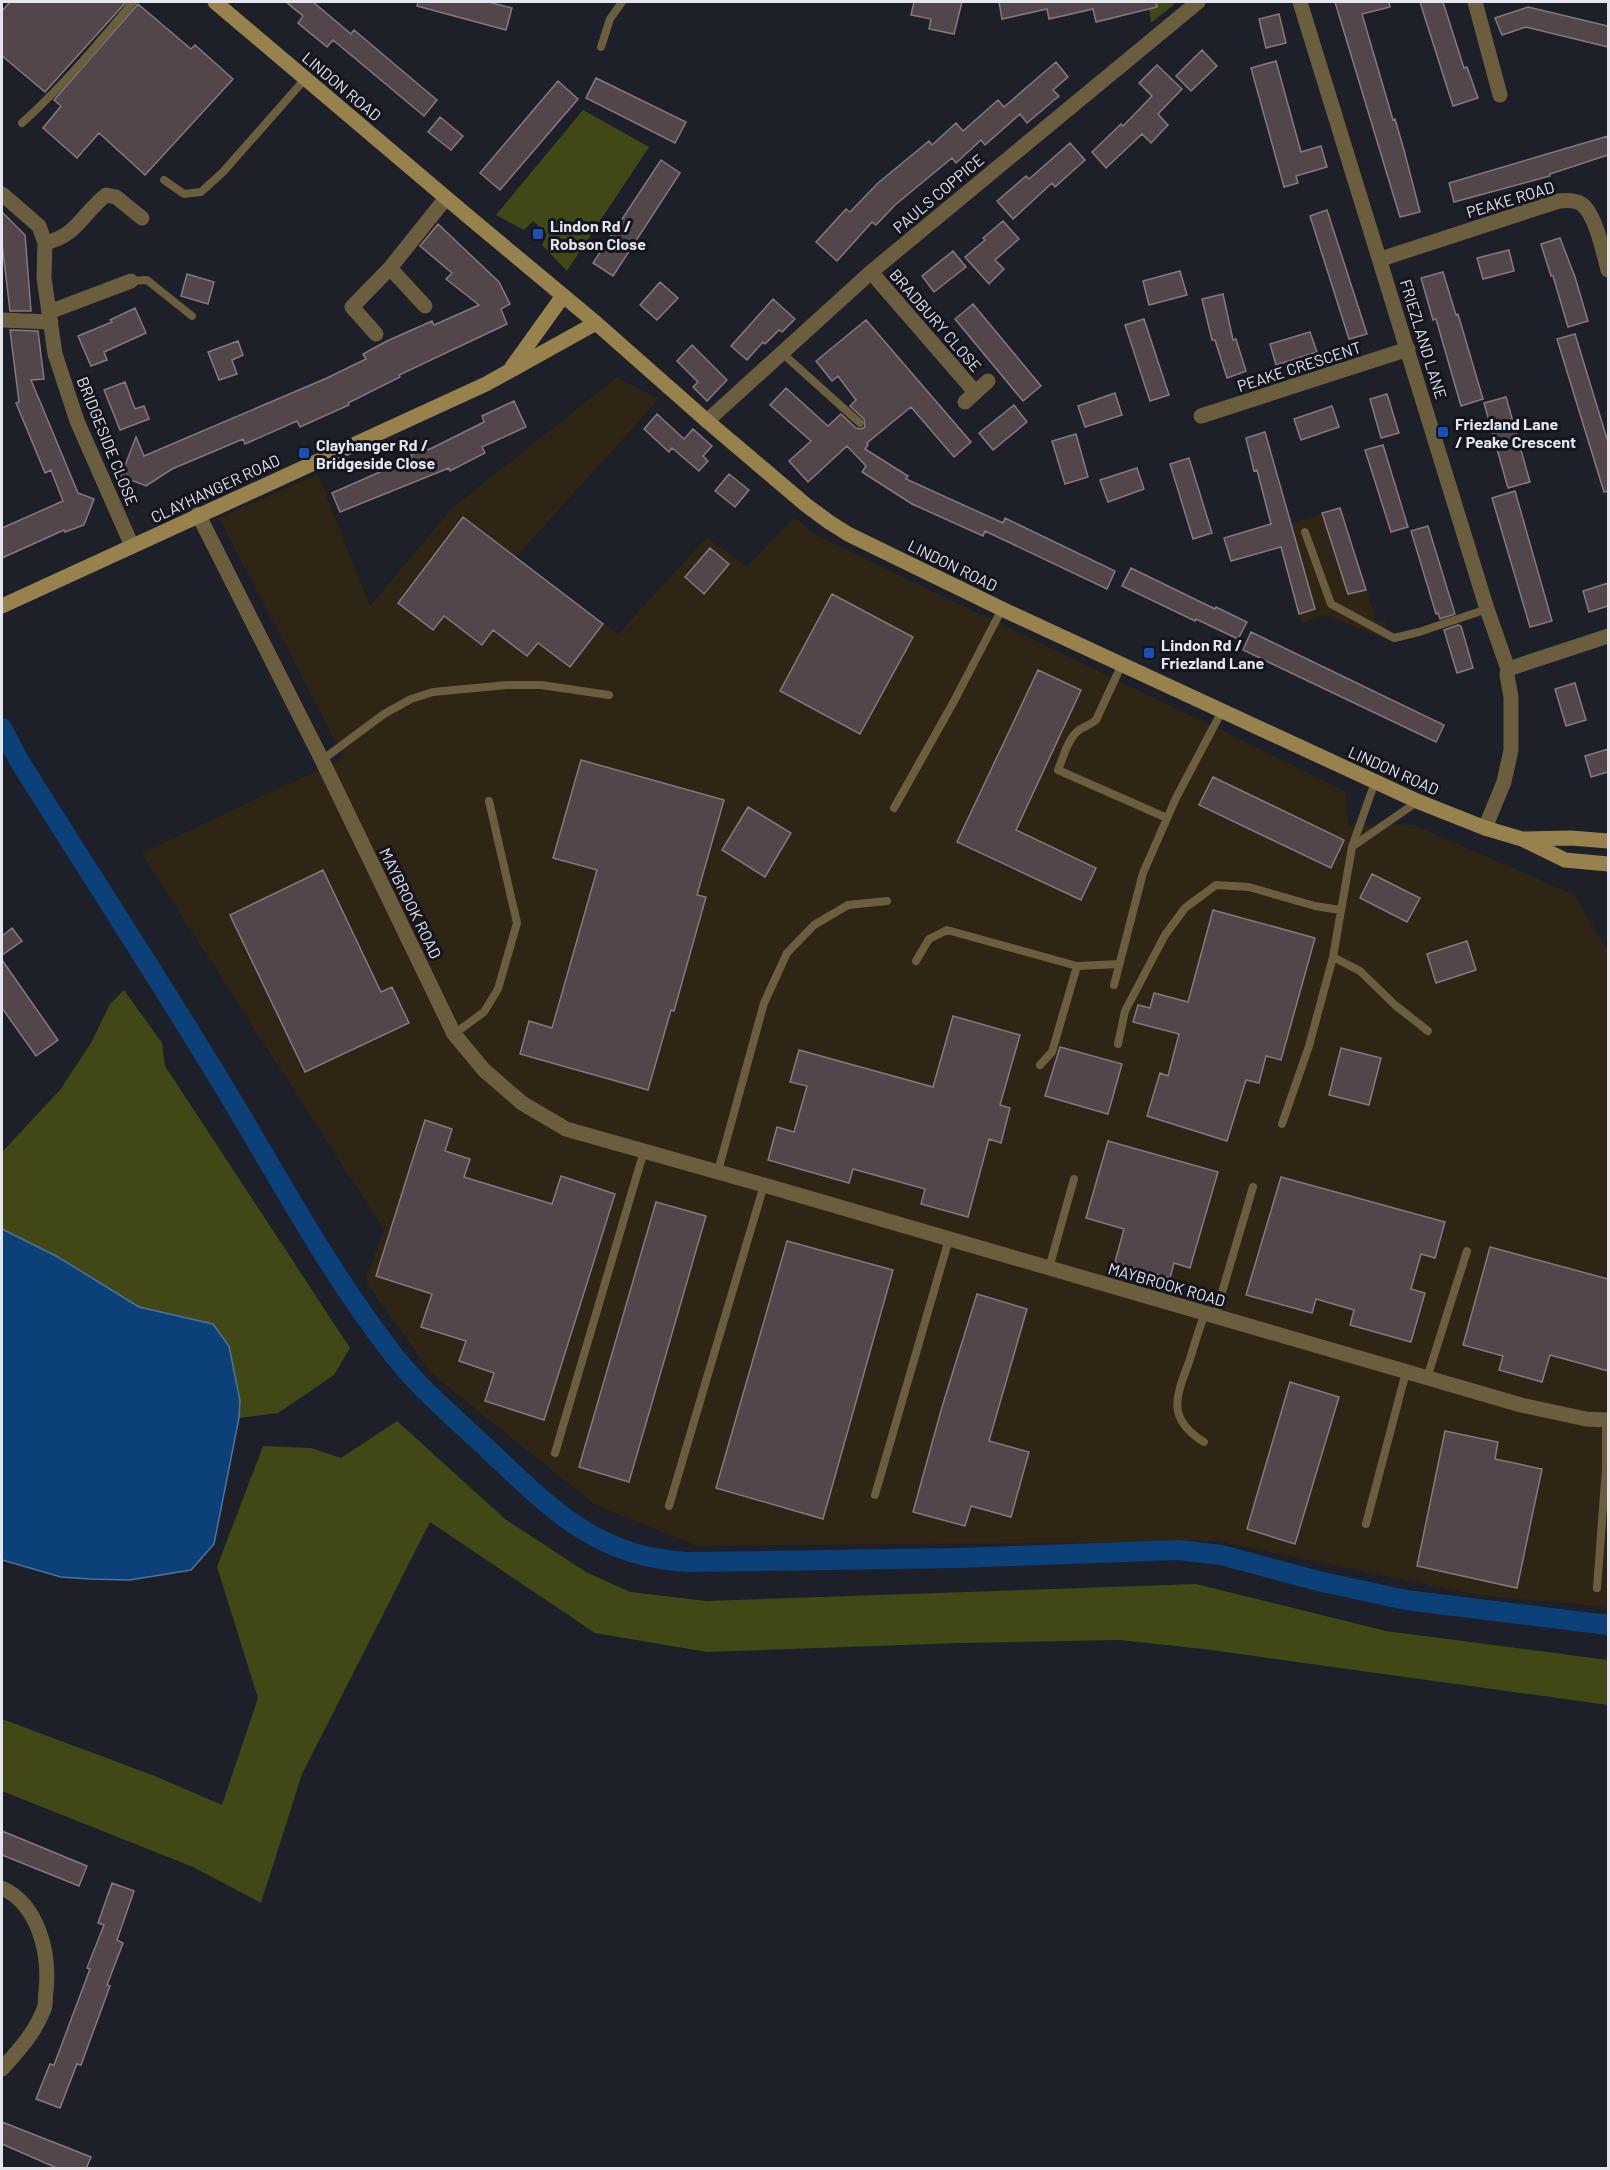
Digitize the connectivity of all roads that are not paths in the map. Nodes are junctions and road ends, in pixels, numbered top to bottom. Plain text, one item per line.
1 (133, 2) edge
2 (215, 2) edge
3 (622, 2) edge
4 (1198, 2) edge
5 (1300, 2) edge
6 (1475, 2) edge
7 (601, 47) dead end
8 (305, 78) junction
9 (1500, 95) dead end
10 (22, 123) dead end
11 (164, 180) dead end
12 (2, 194) edge
13 (446, 198) junction
14 (142, 218) dead end
15 (45, 243) junction
16 (1381, 259) junction
17 (390, 268) junction
18 (1608, 270) edge
19 (871, 272) junction
20 (130, 281) joint
21 (563, 296) junction
22 (425, 306) dead end
23 (192, 316) dead end
24 (50, 317) junction
25 (2, 320) edge
26 (596, 323) junction
27 (376, 334) dead end
28 (1408, 349) junction
29 (782, 353) junction
30 (508, 372) junction
31 (988, 381) dead end
32 (1201, 416) dead end
33 (707, 421) junction
34 (860, 423) dead end
35 (198, 514) junction
36 (1305, 532) dead end
37 (132, 546) junction
38 (2, 606) edge
39 (1002, 609) junction
40 (1487, 609) junction
41 (1608, 636) edge
42 (1122, 664) junction
43 (1508, 669) junction
44 (609, 695) dead end
45 (1222, 711) junction
46 (322, 760) junction
47 (1375, 782) junction
48 (489, 801) dead end
49 (1417, 801) junction
50 (894, 808) dead end
51 (1167, 818) junction
52 (1485, 828) junction
53 (1522, 839) junction
54 (1608, 841) edge
55 (1352, 847) junction
56 (1608, 864) edge
57 (887, 901) dead end
58 (1340, 910) junction
59 (1333, 957) junction
60 (916, 961) dead end
61 (1119, 964) junction
62 (1077, 966) junction
63 (1114, 985) dead end
64 (1428, 1031) dead end
65 (454, 1034) junction
66 (1118, 1044) dead end
67 (1040, 1065) dead end
68 (1282, 1124) dead end
69 (644, 1151) junction
70 (718, 1172) junction
71 (1074, 1179) dead end
72 (764, 1185) junction
73 (1253, 1187) dead end
74 (949, 1239) junction
75 (1467, 1251) dead end
76 (1048, 1268) junction
77 (1210, 1315) junction
78 (1406, 1372) junction
79 (1427, 1378) junction
80 (1607, 1420) edge
81 (1204, 1442) dead end
82 (555, 1452) dead end
83 (875, 1495) dead end
84 (669, 1506) dead end
85 (1366, 1524) dead end
86 (1597, 1588) dead end
87 (2, 1888) edge
88 (2, 2069) edge

1 - 10 lane
2 - 8 main road, LINDON ROAD
3 - 7 lane
4 - 19 street, PAULS COPPICE
5 - 16 street, FRIEZLAND LANE
6 - 9 street
8 - 11 lane
8 - 13 main road, LINDON ROAD
12 - 15 street
13 - 17 street
13 - 21 main road, LINDON ROAD
14 - 15 street
15 - 24 street, BRIDGESIDE CLOSE
16 - 18 street, PEAKE ROAD
16 - 28 street, FRIEZLAND LANE
17 - 22 street
17 - 27 street
19 - 29 street, PAULS COPPICE
19 - 31 street, BRADBURY CLOSE
20 - 23 lane
20 - 24 street
21 - 26 main road, LINDON ROAD
21 - 30 main road, CLAYHANGER ROAD
24 - 25 street
24 - 37 street, BRIDGESIDE CLOSE
26 - 30 main road, CLAYHANGER ROAD
26 - 33 main road, LINDON ROAD
28 - 32 street, PEAKE CRESCENT
28 - 40 street, FRIEZLAND LANE
29 - 33 street, PAULS COPPICE
29 - 34 lane
30 - 35 main road, CLAYHANGER ROAD
33 - 39 main road, LINDON ROAD
35 - 37 main road, CLAYHANGER ROAD
35 - 46 street, MAYBROOK ROAD
36 - 40 lane
37 - 38 main road, CLAYHANGER ROAD
39 - 42 main road, LINDON ROAD
39 - 50 lane
40 - 43 street, FRIEZLAND LANE
41 - 43 street
42 - 45 main road, LINDON ROAD
42 - 51 lane
43 - 52 street, FRIEZLAND LANE
44 - 46 lane
45 - 47 main road, LINDON ROAD
45 - 51 lane
46 - 65 street, MAYBROOK ROAD
47 - 49 main road, LINDON ROAD
47 - 55 lane
48 - 65 lane
49 - 52 main road, LINDON ROAD
49 - 55 lane
51 - 61 lane
52 - 53 main road, LINDON ROAD
53 - 54 main road, LINDON ROAD
53 - 56 main road, LINDON ROAD
55 - 58 lane
57 - 70 lane
58 - 59 lane
58 - 66 lane
59 - 64 lane
59 - 68 lane
60 - 62 lane
61 - 62 lane
61 - 63 lane
62 - 67 lane
65 - 69 street, MAYBROOK ROAD
69 - 70 street, MAYBROOK ROAD
69 - 82 lane
70 - 72 street, MAYBROOK ROAD
71 - 76 lane
72 - 74 street, MAYBROOK ROAD
72 - 84 lane
73 - 77 lane
74 - 76 street, MAYBROOK ROAD
74 - 83 lane
75 - 79 lane
76 - 77 street, MAYBROOK ROAD
77 - 78 street, MAYBROOK ROAD
77 - 81 lane
78 - 79 street, MAYBROOK ROAD
78 - 85 lane
79 - 80 street, MAYBROOK ROAD
80 - 86 lane
87 - 88 street

